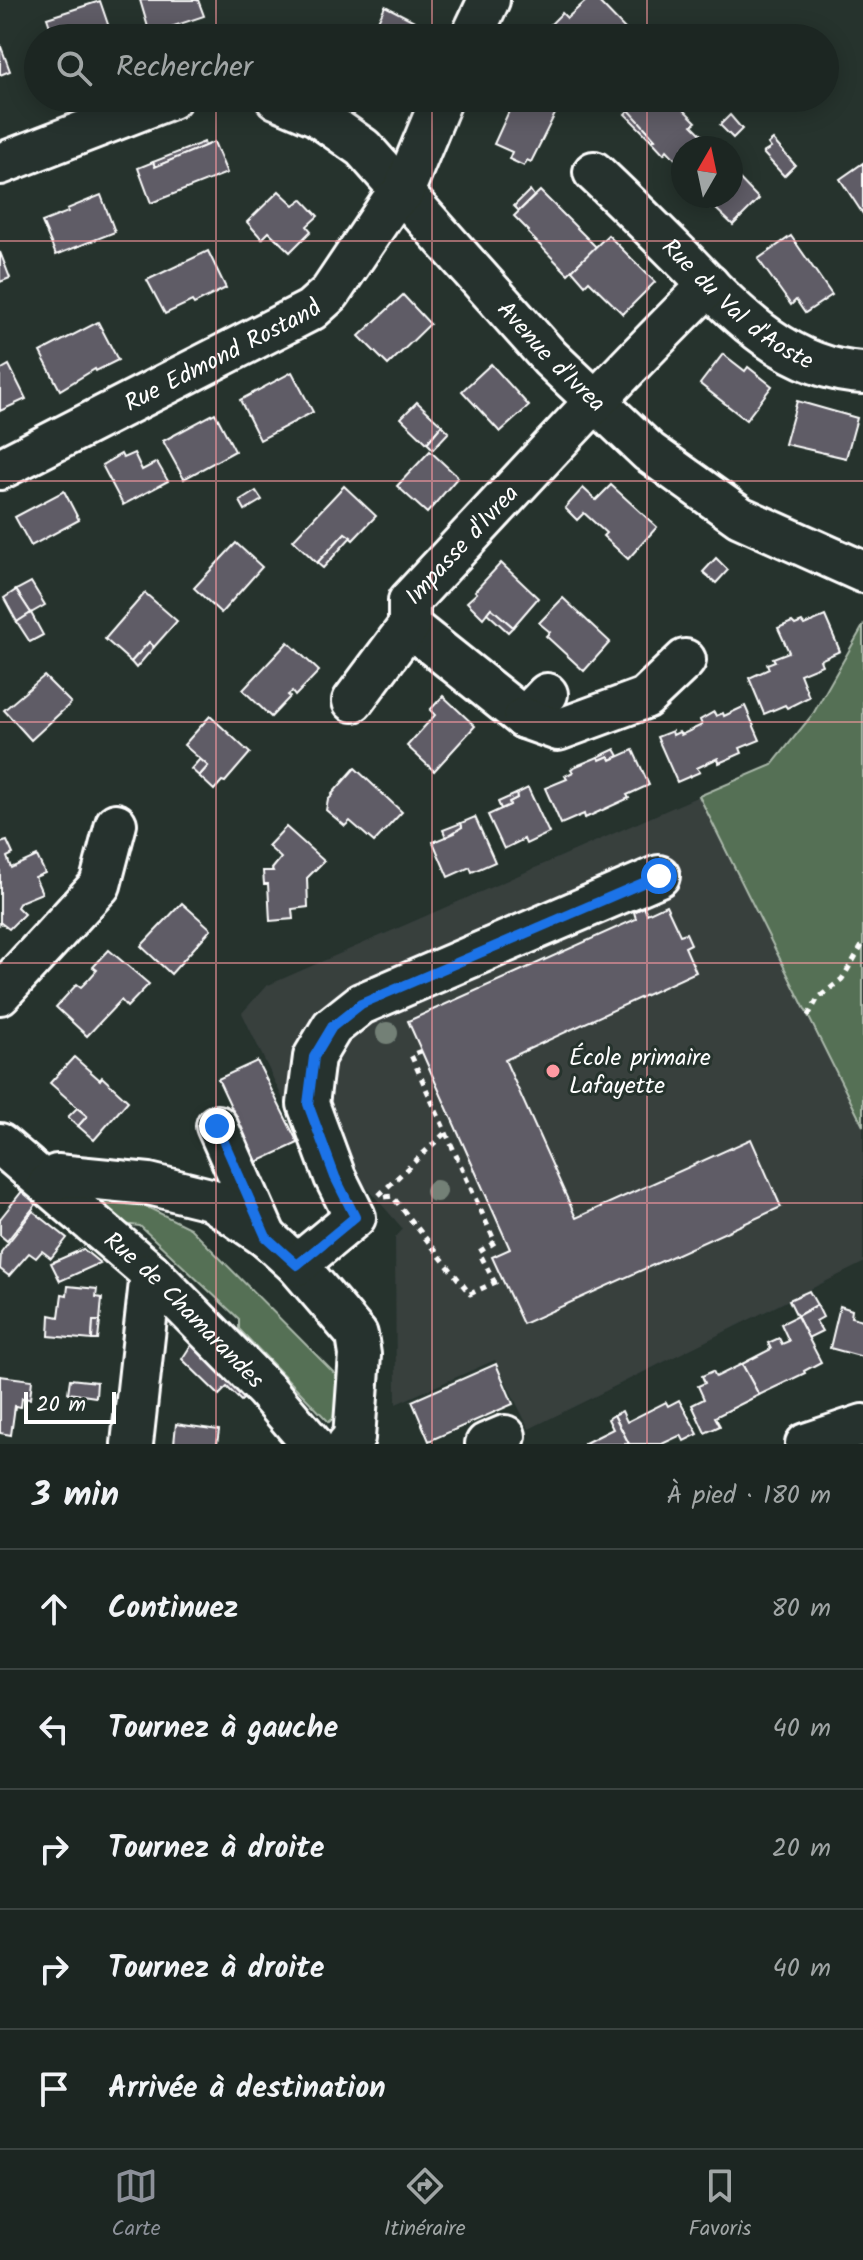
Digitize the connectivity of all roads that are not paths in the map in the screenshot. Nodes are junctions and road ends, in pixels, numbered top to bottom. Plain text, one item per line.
1 (489, 0) edge
2 (478, 24) edge
3 (135, 112) edge
4 (309, 112) edge
5 (436, 112) edge
6 (0, 164) edge
7 (594, 172) dead end
8 (403, 192) junction
9 (709, 285) junction
10 (863, 373) edge
11 (596, 403) junction
12 (0, 469) edge
13 (863, 572) edge
14 (409, 626) junction
15 (685, 660) dead end
16 (353, 701) dead end
17 (116, 824) dead end
18 (659, 876) dead end
19 (0, 994) edge
20 (217, 1126) dead end
21 (0, 1144) edge
22 (48, 1185) junction
23 (266, 1237) junction
24 (297, 1265) junction
25 (151, 1273) junction
26 (863, 1425) edge
27 (132, 1444) edge
28 (312, 1444) edge
29 (348, 1444) edge
30 (806, 1444) edge

1 - 2 street
3 - 6 street
4 - 8 street, Avenue d'Ivrea
5 - 8 street, Rue Edmond Rostand
7 - 9 street, Rue du Val d'Aoste
8 - 11 street, Avenue d'Ivrea
8 - 12 street, Rue Edmond Rostand
9 - 10 street, Rue du Val d'Aoste
9 - 11 street, Impasse d'Ivrea
11 - 13 street, Avenue d'Ivrea
11 - 14 street, Impasse d'Ivrea
14 - 15 street
14 - 16 street, Impasse d'Ivrea
17 - 19 street
18 - 24 street
20 - 23 street
21 - 22 street, Rue de Chamarandes
22 - 23 street
22 - 25 street, Rue de Chamarandes
23 - 24 street
24 - 29 street
25 - 27 street
25 - 28 street, Rue de Chamarandes
26 - 30 street

